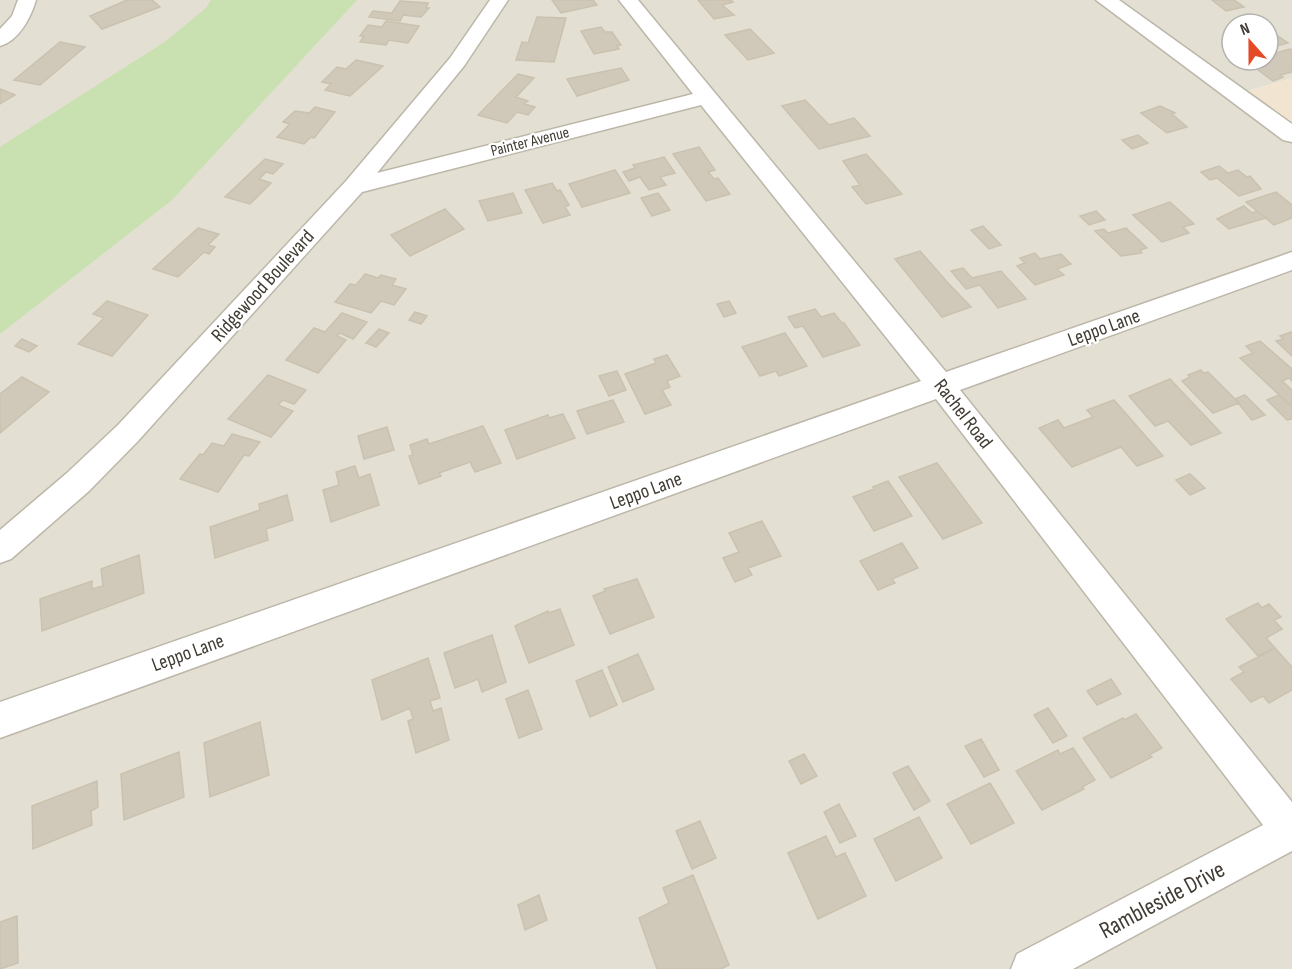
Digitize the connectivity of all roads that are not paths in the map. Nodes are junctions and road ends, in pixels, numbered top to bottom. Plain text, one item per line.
1 (27, 0) edge
2 (499, 0) edge
3 (628, 0) edge
4 (1106, 0) edge
5 (0, 40) edge
6 (706, 97) junction
7 (1292, 135) edge
8 (354, 186) junction
9 (1292, 261) edge
10 (941, 386) junction
11 (0, 549) edge
12 (0, 720) edge
13 (1292, 831) edge
14 (1032, 969) edge

1 - 5 street
2 - 8 street, Ridgewood Boulevard
3 - 6 street, Rachel Road
4 - 7 street
6 - 8 street, Painter Avenue
6 - 10 street, Rachel Road
8 - 11 street, Ridgewood Boulevard
9 - 10 street, Leppo Lane
10 - 12 street, Leppo Lane
10 - 13 street, Rachel Road
13 - 14 street, Rambleside Drive

